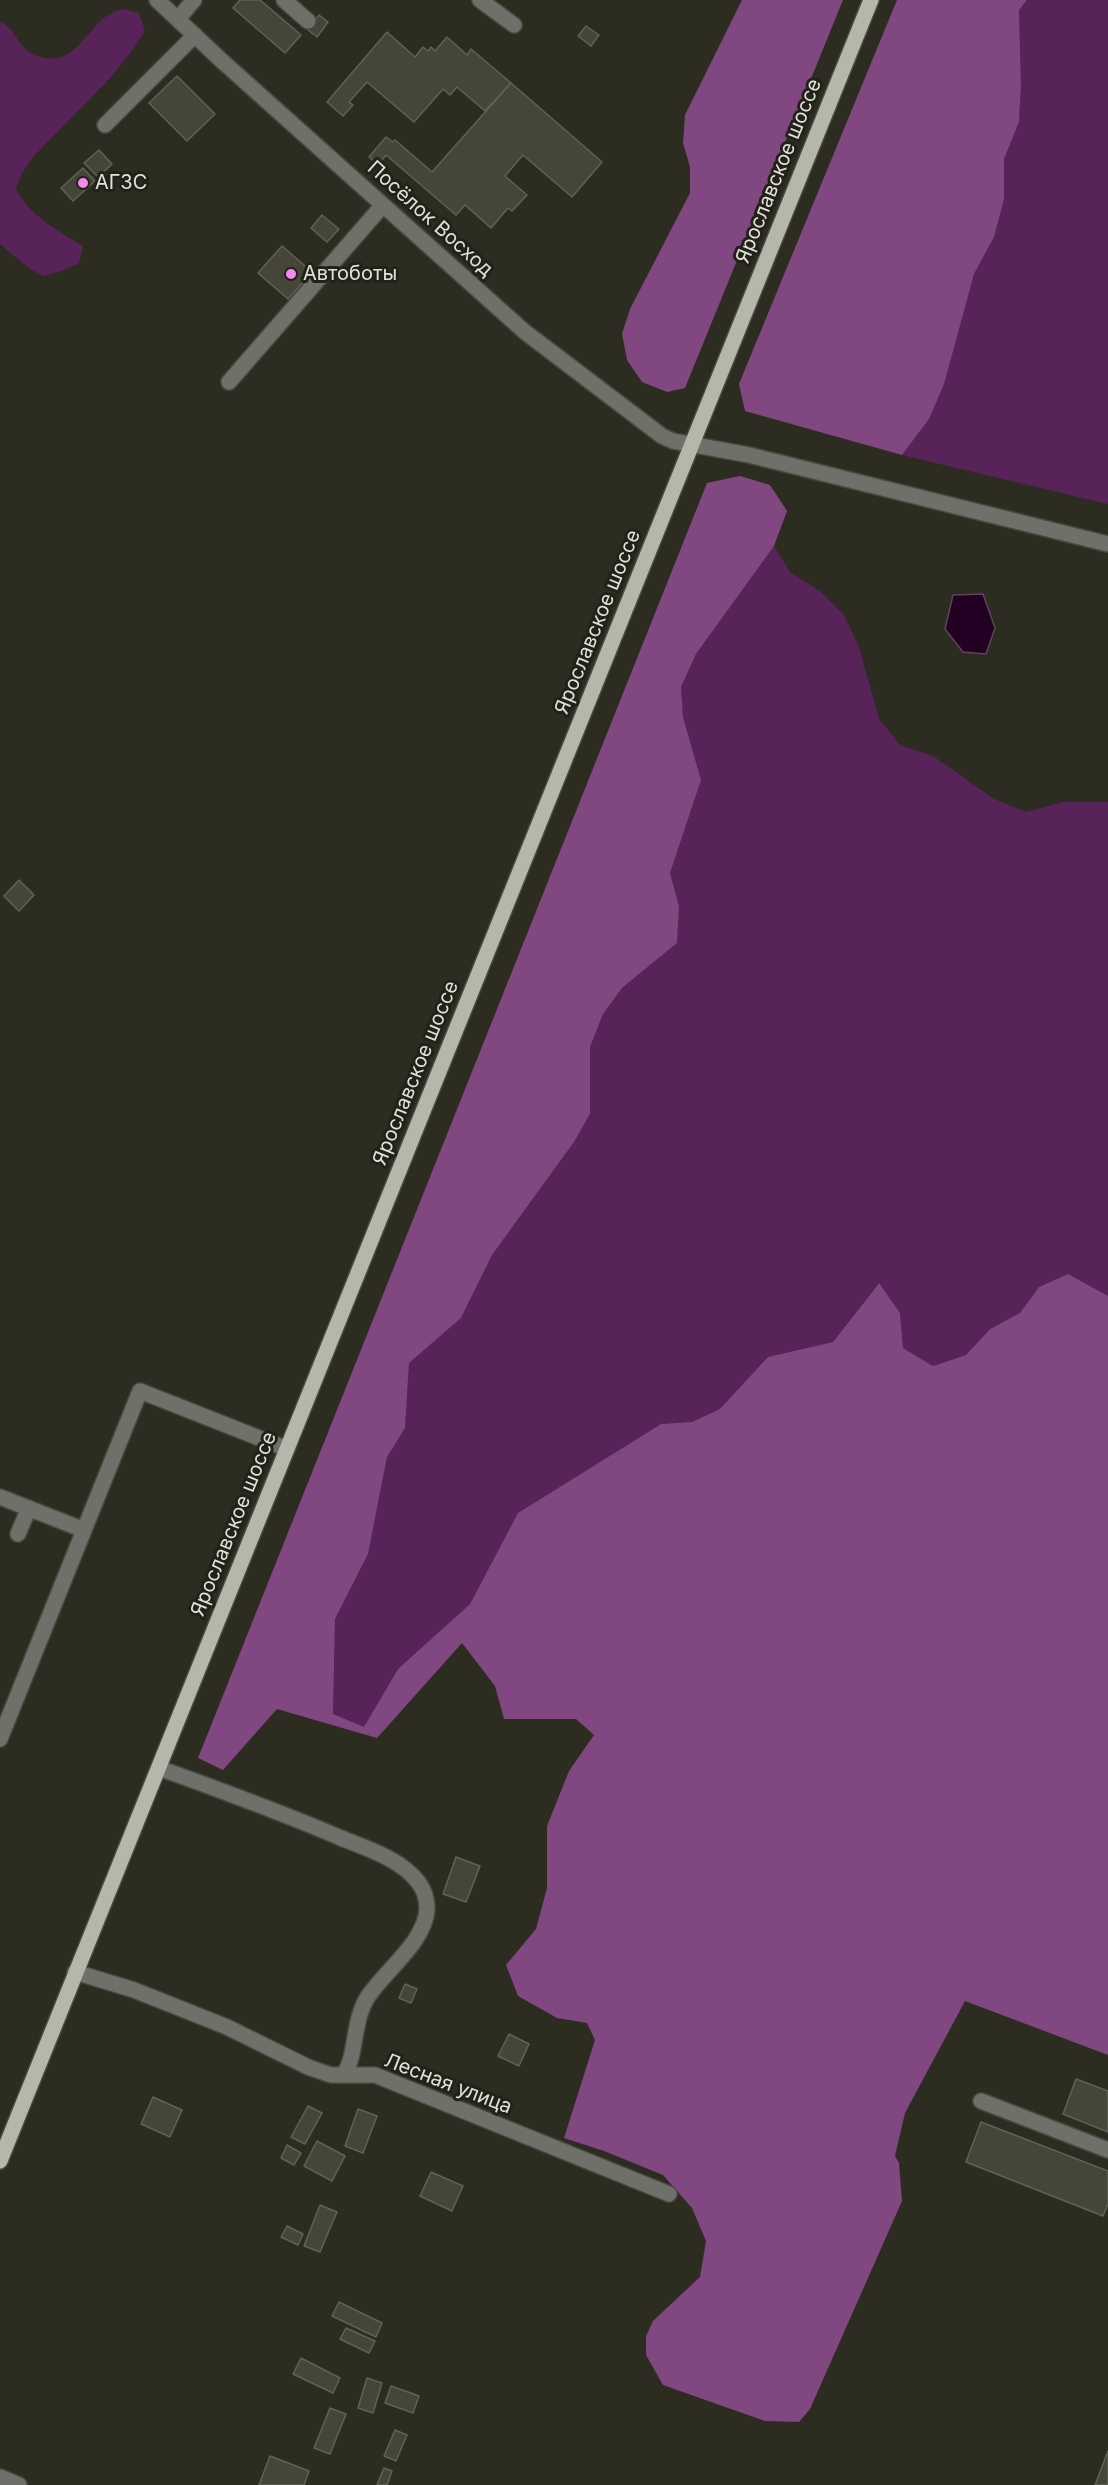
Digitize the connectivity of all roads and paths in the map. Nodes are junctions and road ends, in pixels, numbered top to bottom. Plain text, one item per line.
1 (157, 0) edge
2 (194, 0) edge
3 (284, 0) edge
4 (480, 0) edge
5 (871, 0) edge
6 (178, 19) junction
7 (308, 21) dead end
8 (514, 25) dead end
9 (195, 35) junction
10 (105, 124) dead end
11 (383, 205) junction
12 (229, 382) dead end
13 (692, 444) junction
14 (1108, 544) edge
15 (287, 1449) junction
16 (0, 1497) edge
17 (29, 1508) junction
18 (84, 1530) junction
19 (18, 1534) dead end
20 (0, 1739) edge
21 (159, 1768) junction
22 (75, 1972) junction
23 (343, 2075) junction
24 (981, 2101) dead end
25 (1108, 2150) edge
26 (0, 2161) edge
27 (669, 2194) dead end
28 (0, 2477) edge
29 (19, 2485) edge

1 - 6 street, Посёлок Восход
2 - 6 street
3 - 7 street
4 - 8 street
5 - 13 main road, Ярославское шоссе
6 - 9 street, Посёлок Восход
9 - 10 street
9 - 11 street, Посёлок Восход
11 - 12 street
11 - 13 street, Посёлок Восход
13 - 14 street, Посёлок Восход
13 - 15 main road, Ярославское шоссе
15 - 18 street
15 - 21 main road, Ярославское шоссе
16 - 17 street
17 - 18 street
17 - 19 street
18 - 20 street
21 - 22 main road, Ярославское шоссе
21 - 23 street
22 - 23 street, Лесная улица
22 - 26 main road, Ярославское шоссе
23 - 27 street, Лесная улица
24 - 25 street
28 - 29 street

